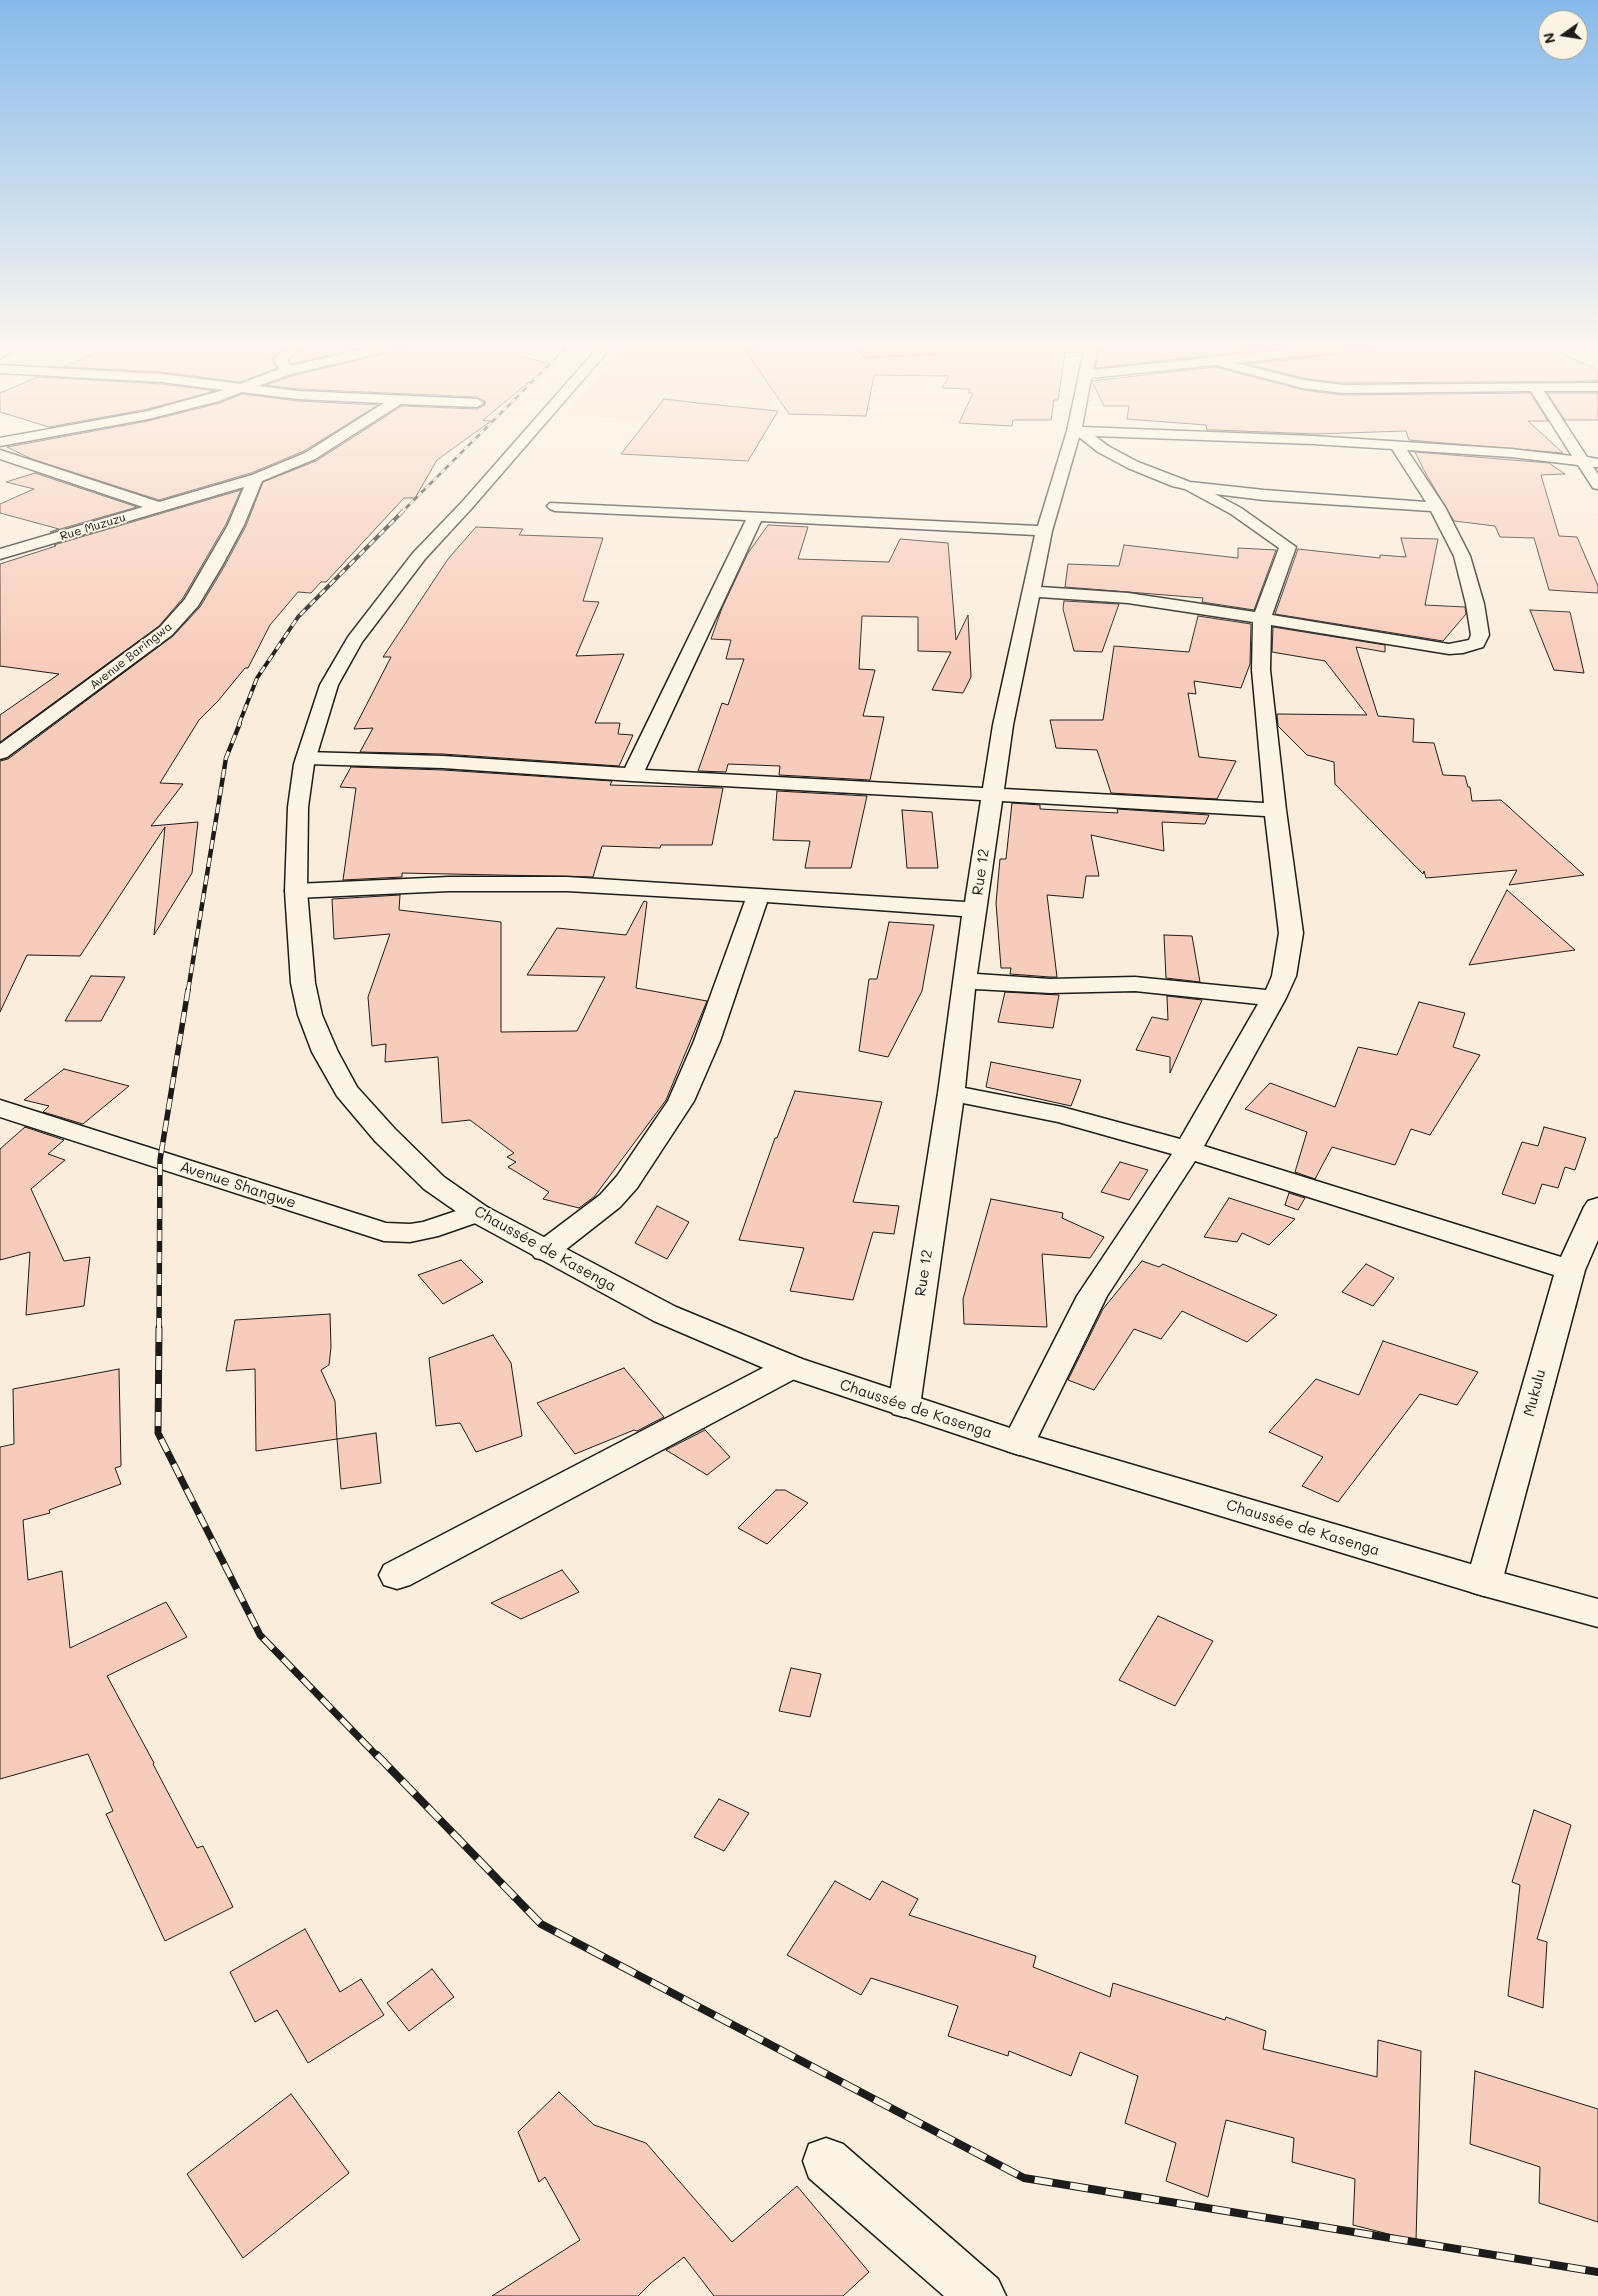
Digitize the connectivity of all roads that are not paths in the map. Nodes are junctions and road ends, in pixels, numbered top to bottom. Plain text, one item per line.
1 (318, 451) edge
2 (514, 451) edge
3 (1071, 451) edge
4 (1108, 451) edge
5 (1399, 451) edge
6 (1480, 451) edge
7 (1575, 451) edge
8 (0, 454) edge
9 (1581, 461) junction
10 (1598, 464) edge
11 (257, 478) junction
12 (1598, 485) edge
13 (1190, 486) junction
14 (555, 506) dead end
15 (158, 507) junction
16 (1437, 508) junction
17 (756, 516) junction
18 (1044, 531) junction
19 (0, 554) edge
20 (1031, 591) junction
21 (1262, 618) junction
22 (0, 753) edge
23 (306, 758) junction
24 (632, 775) junction
25 (992, 793) junction
26 (1275, 810) junction
27 (296, 891) junction
28 (758, 896) junction
29 (975, 910) junction
30 (964, 981) junction
31 (1274, 998) junction
32 (951, 1093) junction
33 (0, 1108) edge
34 (1188, 1150) junction
35 (477, 1213) junction
36 (1596, 1217) edge
37 (545, 1250) junction
38 (1570, 1270) junction
39 (791, 1367) junction
40 (904, 1406) junction
41 (1019, 1443) junction
42 (397, 1575) dead end
43 (1484, 1582) junction
44 (1598, 1613) edge
45 (826, 2161) dead end
46 (981, 2296) edge

1 - 11 street, Rue Muzuzu
2 - 23 street, Chaussée de Kasenga
3 - 18 street, Rue 12
4 - 13 street
5 - 16 street
6 - 9 street
7 - 9 street
8 - 15 street
9 - 10 street
9 - 12 street
11 - 15 street, Rue Muzuzu
11 - 22 street, Avenue Baringwa
13 - 16 street
13 - 21 street
14 - 17 street
15 - 19 street, Rue Muzuzu
16 - 21 street
17 - 18 street
17 - 24 street
18 - 20 street, Rue 12
20 - 21 street
20 - 25 street, Rue 12
21 - 26 street
23 - 24 street
23 - 27 street, Chaussée de Kasenga
24 - 25 street
25 - 26 street
25 - 29 street, Rue 12
26 - 31 street
27 - 28 street
27 - 35 street, Chaussée de Kasenga
28 - 29 street
28 - 37 street
29 - 30 street, Rue 12
30 - 31 street
30 - 32 street, Rue 12
31 - 34 street
32 - 34 street
32 - 40 street, Rue 12
33 - 35 street, Avenue Shangwe
34 - 38 street
34 - 41 street
35 - 37 street, Chaussée de Kasenga
36 - 38 street, Mukulu
37 - 39 street, Chaussée de Kasenga
38 - 43 street, Mukulu
39 - 40 street, Chaussée de Kasenga
39 - 42 street
40 - 41 street, Chaussée de Kasenga
41 - 43 street, Chaussée de Kasenga
43 - 44 street, Chaussée de Kasenga
45 - 46 street

